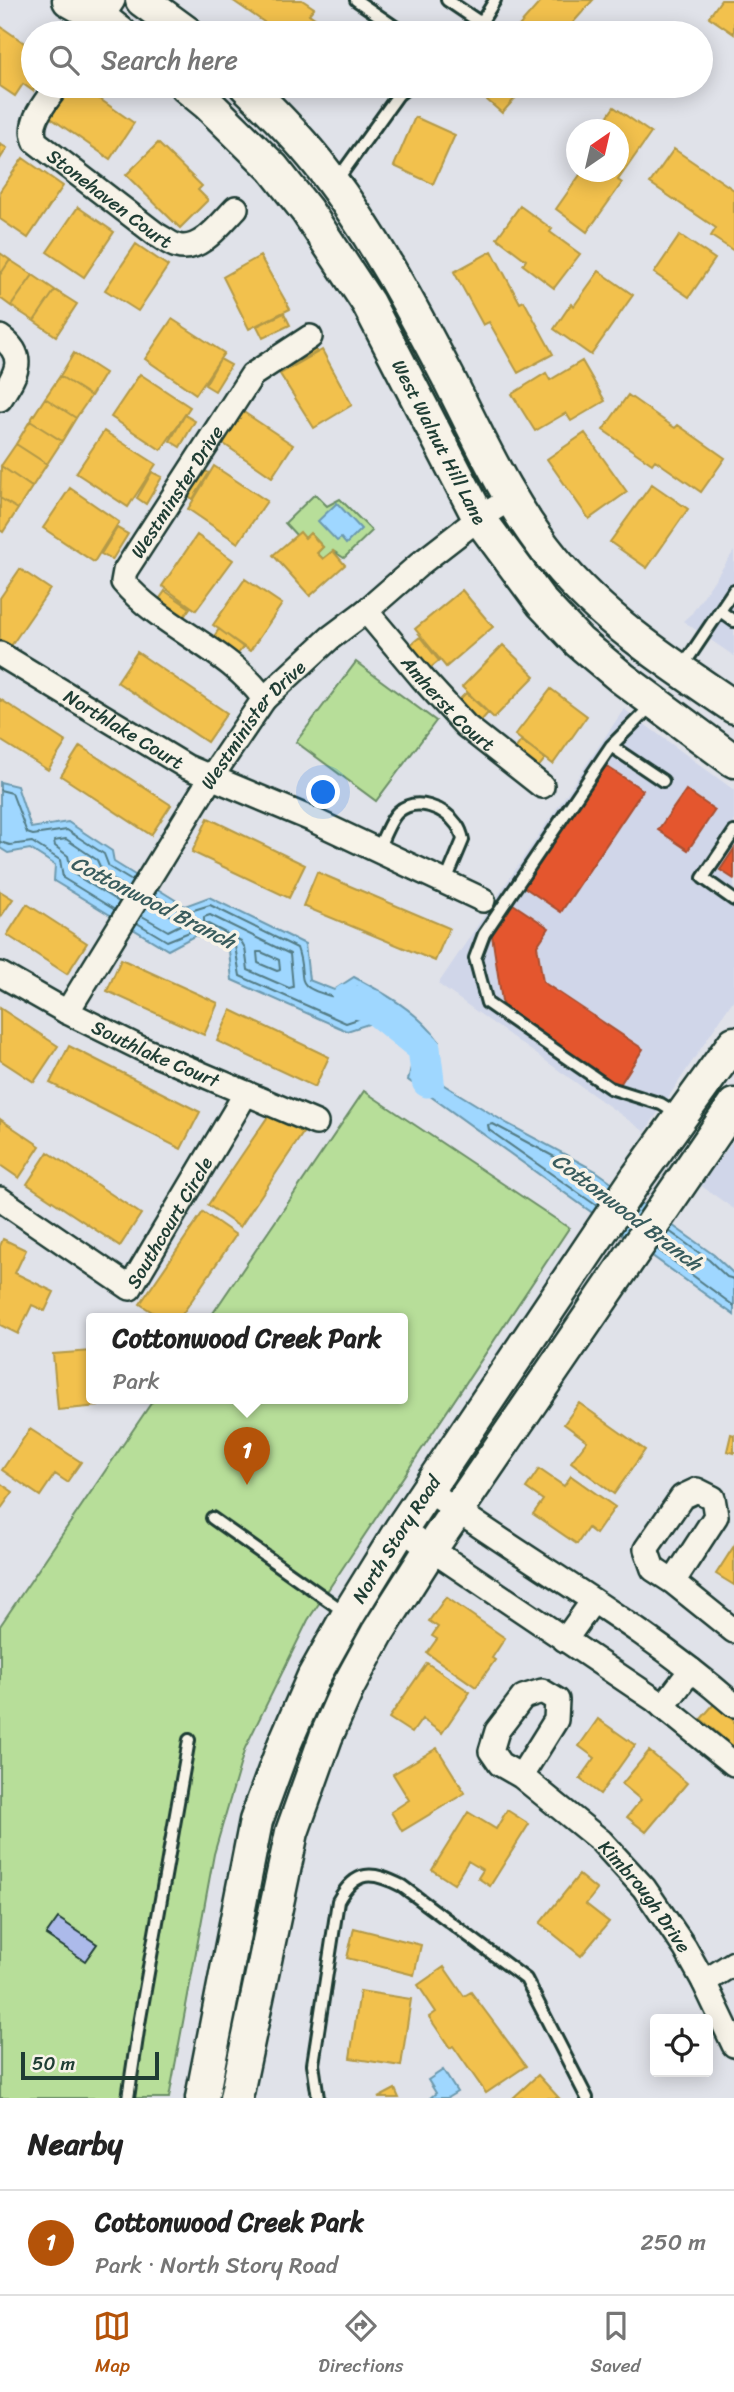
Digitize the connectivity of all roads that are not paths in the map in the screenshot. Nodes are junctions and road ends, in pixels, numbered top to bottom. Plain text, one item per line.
1 (69, 0) edge
2 (142, 0) edge
3 (356, 0) edge
4 (447, 0) edge
5 (495, 0) edge
6 (106, 21) edge
7 (171, 21) edge
8 (387, 21) edge
9 (478, 21) edge
10 (482, 21) edge
11 (49, 98) edge
12 (199, 98) edge
13 (258, 98) edge
14 (396, 98) edge
15 (286, 184) junction
16 (334, 184) junction
17 (236, 208) dead end
18 (396, 279) junction
19 (0, 337) edge
20 (310, 337) dead end
21 (0, 399) edge
22 (510, 499) junction
23 (479, 518) junction
24 (734, 590) edge
25 (366, 611) junction
26 (720, 611) junction
27 (734, 621) edge
28 (0, 654) edge
29 (680, 670) junction
30 (264, 699) junction
31 (655, 703) junction
32 (734, 706) edge
33 (611, 746) junction
34 (734, 761) edge
35 (212, 776) junction
36 (663, 781) dead end
37 (542, 786) dead end
38 (734, 832) edge
39 (377, 852) junction
40 (445, 883) junction
41 (732, 895) edge
42 (483, 900) dead end
43 (0, 974) edge
44 (67, 1012) junction
45 (734, 1043) edge
46 (246, 1093) junction
47 (734, 1105) edge
48 (681, 1116) junction
49 (316, 1123) dead end
50 (0, 1199) edge
51 (428, 1490) junction
52 (457, 1511) junction
53 (212, 1518) dead end
54 (401, 1529) junction
55 (430, 1550) junction
56 (673, 1582) dead end
57 (593, 1601) junction
58 (348, 1615) junction
59 (734, 1631) edge
60 (378, 1632) junction
61 (565, 1640) junction
62 (691, 1670) junction
63 (734, 1705) edge
64 (663, 1707) junction
65 (189, 1740) dead end
66 (734, 1764) edge
67 (521, 1776) dead end
68 (734, 1963) edge
69 (704, 1982) junction
70 (734, 2045) edge
71 (128, 2098) edge
72 (202, 2098) edge
73 (236, 2098) edge
74 (318, 2098) edge
75 (587, 2098) edge

1 - 6 main road
2 - 7 main road
3 - 8 lane
4 - 9 lane
5 - 10 lane
11 - 17 street, Stonehaven Court
12 - 15 main road, West Walnut Hill Lane
13 - 16 main road, West Walnut Hill Lane
14 - 16 lane
15 - 18 main road
15 - 23 main road, West Walnut Hill Lane
16 - 18 main road, West Walnut Hill Lane
18 - 22 main road, West Walnut Hill Lane
19 - 21 street
20 - 30 street, Westminster Drive
22 - 23 street, Westminister Drive
22 - 29 main road, West Walnut Hill Lane
23 - 25 street, Westminister Drive
23 - 31 main road, West Walnut Hill Lane
24 - 26 lane
25 - 30 street, Westminister Drive
25 - 37 street, Amherst Court
26 - 27 lane
26 - 29 lane
28 - 35 street, Northlake Court
29 - 32 main road, West Walnut Hill Lane
30 - 35 street, Westminister Drive
31 - 33 lane
31 - 34 main road, West Walnut Hill Lane
33 - 36 lane
33 - 48 lane
35 - 39 street, Northlake Court
35 - 44 street, Westminister Drive
38 - 41 lane
39 - 40 street, Northlake Court
39 - 40 lane
40 - 42 street, Northlake Court
43 - 44 street, Southlake Court
44 - 46 street, Southlake Court
45 - 48 main road, North Story Road
46 - 49 street, Southlake Court
46 - 50 street, Southcourt Circle
47 - 52 main road, North Story Road
48 - 51 main road, North Story Road
51 - 52 street
51 - 54 main road, North Story Road
52 - 55 main road, North Story Road
52 - 57 street
53 - 58 lane
54 - 55 street
54 - 58 main road, North Story Road
55 - 60 main road, North Story Road
55 - 61 street
56 - 59 street
57 - 61 street
57 - 62 street
58 - 60 main road
58 - 72 main road, North Story Road
60 - 73 main road, North Story Road
61 - 64 street
62 - 63 street
62 - 64 street
64 - 66 street
65 - 71 lane
67 - 69 street, Kimbrough Drive
68 - 69 street
69 - 70 street, Kimbrough Drive
74 - 75 lane

